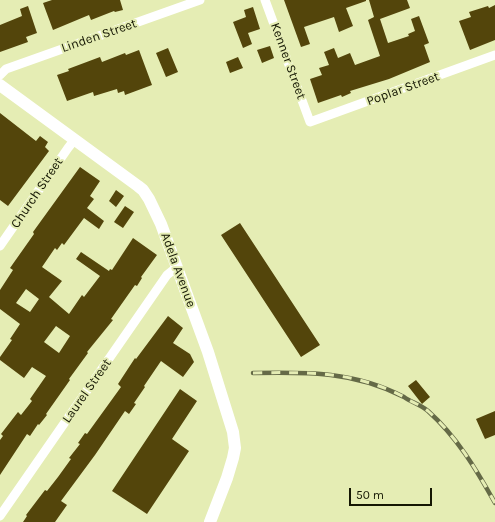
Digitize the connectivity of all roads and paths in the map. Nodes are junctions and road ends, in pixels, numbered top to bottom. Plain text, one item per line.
1 (200, 0) edge
2 (265, 0) edge
3 (495, 55) edge
4 (0, 75) edge
5 (0, 85) edge
6 (310, 122) joint
7 (75, 139) junction
8 (0, 246) edge
9 (177, 267) junction
10 (0, 514) edge
11 (210, 522) edge

1 - 4 street, Linden Street
2 - 6 street, Kenner Street
3 - 6 street, Poplar Street
5 - 7 street, Adela Avenue
7 - 8 street, Church Street
7 - 9 street, Adela Avenue
9 - 10 street, Laurel Street
9 - 11 street, Adela Avenue

